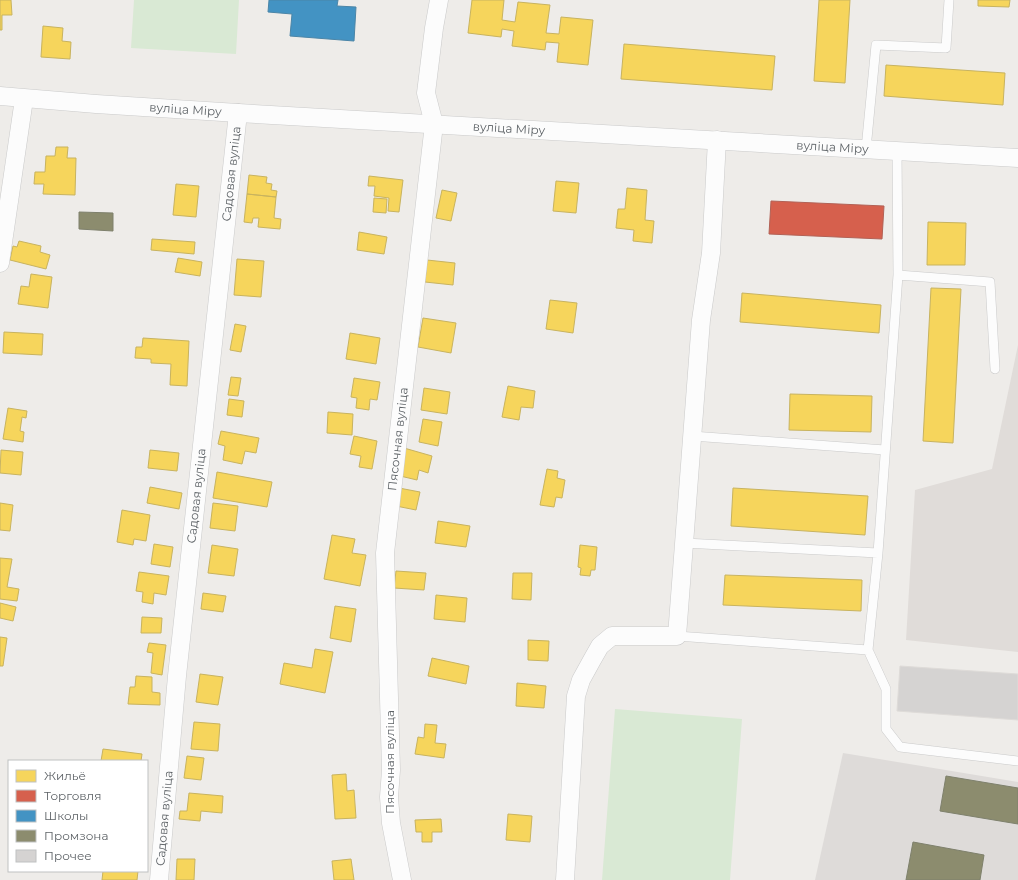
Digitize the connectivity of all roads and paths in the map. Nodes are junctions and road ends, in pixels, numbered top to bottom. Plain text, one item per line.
1 (439, 0) edge
2 (949, 0) edge
3 (0, 96) edge
4 (24, 99) junction
5 (238, 113) junction
6 (434, 124) junction
7 (717, 140) junction
8 (866, 149) junction
9 (897, 150) junction
10 (1018, 158) edge
11 (0, 263) edge
12 (898, 275) junction
13 (995, 369) dead end
14 (692, 436) junction
15 (885, 450) junction
16 (684, 543) junction
17 (878, 553) junction
18 (677, 636) junction
19 (868, 650) junction
20 (1018, 761) edge
21 (160, 880) edge
22 (402, 880) edge
23 (565, 880) edge

1 - 6 street, Пясочная вуліца
2 - 8 lane
3 - 4 street, вуліца Міру
4 - 5 street, вуліца Міру
4 - 11 street
5 - 6 street, вуліца Міру
5 - 21 street, Садовая вуліца
6 - 7 street, вуліца Міру
6 - 22 street, Пясочная вуліца
7 - 8 street, вуліца Міру
7 - 14 street
8 - 9 street, вуліца Міру
9 - 10 street, вуліца Міру
9 - 12 lane
12 - 13 lane
12 - 15 lane
14 - 15 lane
14 - 16 street
15 - 17 lane
16 - 17 lane
16 - 18 street
17 - 19 lane
18 - 19 lane
18 - 23 street
19 - 20 lane

